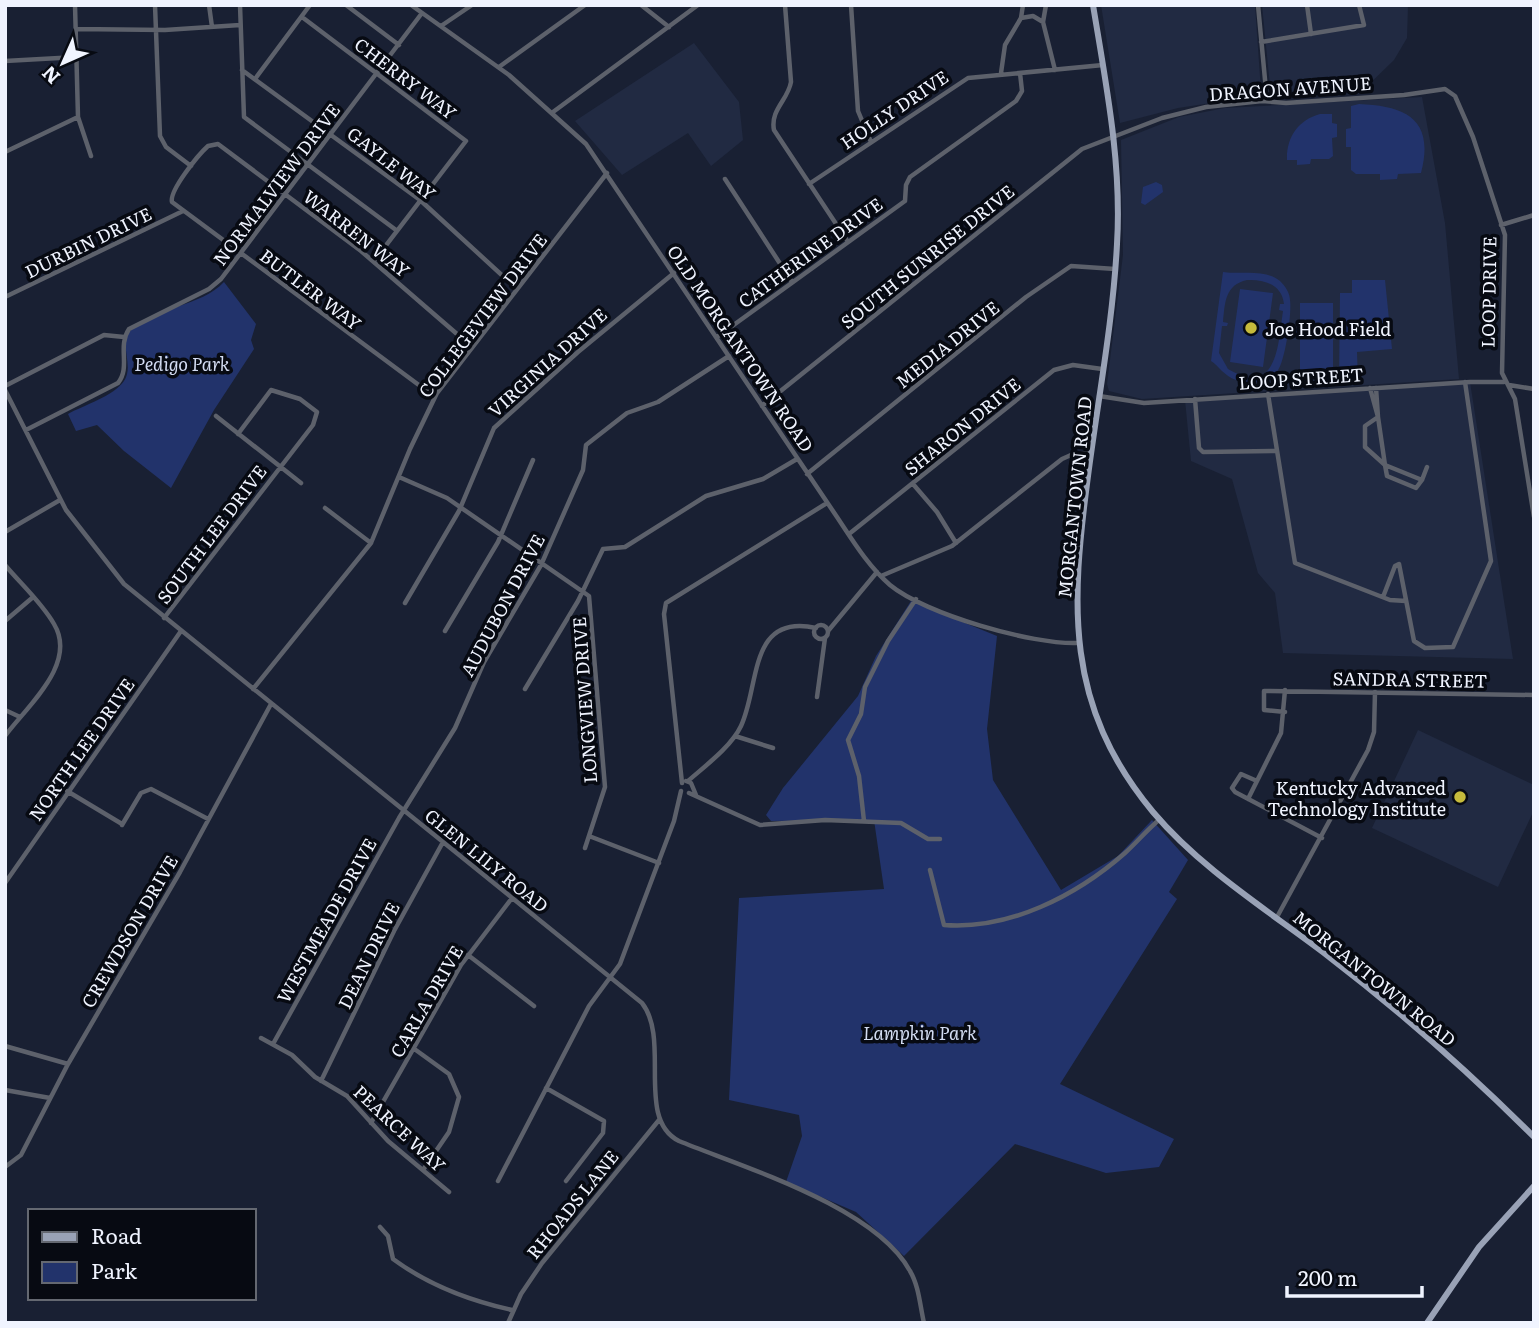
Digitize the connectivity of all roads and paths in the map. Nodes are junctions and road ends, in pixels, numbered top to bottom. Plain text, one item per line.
1 (75, 5) edge
2 (155, 5) edge
3 (209, 5) edge
4 (240, 5) edge
5 (310, 5) edge
6 (346, 5) edge
7 (411, 5) edge
8 (472, 5) edge
9 (585, 5) edge
10 (641, 5) edge
11 (698, 5) edge
12 (785, 5) edge
13 (851, 5) edge
14 (1023, 5) edge
15 (1046, 5) edge
16 (1093, 5) edge
17 (1258, 5) edge
18 (1307, 5) edge
19 (1359, 5) edge
20 (422, 13) junction
21 (302, 17) junction
22 (1021, 18) junction
23 (1043, 22) junction
24 (240, 25) junction
25 (441, 26) junction
26 (212, 27) junction
27 (669, 27) junction
28 (76, 29) junction
29 (156, 30) junction
30 (1311, 34) junction
31 (1261, 42) junction
32 (398, 45) junction
33 (77, 57) junction
34 (5, 61) edge
35 (1103, 65) junction
36 (499, 67) junction
37 (242, 70) junction
38 (1055, 70) junction
39 (1001, 73) junction
40 (1020, 73) junction
41 (377, 74) junction
42 (255, 79) junction
43 (1390, 96) joint
44 (1267, 100) junction
45 (553, 112) junction
46 (78, 117) junction
47 (332, 134) junction
48 (1113, 135) junction
49 (871, 142) junction
50 (5, 152) edge
51 (91, 156) dead end
52 (308, 164) junction
53 (191, 166) junction
54 (607, 173) junction
55 (725, 179) dead end
56 (809, 184) junction
57 (285, 195) junction
58 (420, 200) junction
59 (183, 211) junction
60 (1534, 215) edge
61 (1502, 225) junction
62 (396, 230) junction
63 (848, 242) junction
64 (241, 255) junction
65 (374, 261) junction
66 (1115, 269) junction
67 (674, 273) junction
68 (792, 282) junction
69 (517, 289) junction
70 (5, 297) edge
71 (124, 337) junction
72 (717, 337) junction
73 (472, 346) junction
74 (729, 356) junction
75 (1102, 369) junction
76 (1465, 382) junction
77 (1506, 384) junction
78 (5, 388) edge
79 (1373, 388) junction
80 (1534, 388) edge
81 (1268, 394) junction
82 (1099, 396) junction
83 (435, 397) junction
84 (1195, 399) junction
85 (762, 406) junction
86 (216, 416) dead end
87 (1378, 418) junction
88 (26, 430) junction
89 (238, 434) junction
90 (1276, 451) junction
91 (1091, 453) junction
92 (1383, 455) junction
93 (797, 459) junction
94 (1377, 459) junction
95 (533, 460) dead end
96 (1385, 465) junction
97 (280, 467) junction
98 (1427, 467) dead end
99 (807, 474) junction
100 (399, 477) junction
101 (1422, 480) junction
102 (300, 483) dead end
103 (913, 484) junction
104 (60, 500) junction
105 (827, 503) junction
106 (460, 507) junction
107 (325, 508) dead end
108 (1534, 517) edge
109 (5, 532) edge
110 (501, 534) junction
111 (849, 534) junction
112 (371, 543) junction
113 (956, 543) junction
114 (542, 563) junction
115 (5, 565) edge
116 (879, 574) junction
117 (583, 591) junction
118 (33, 597) junction
119 (1383, 597) junction
120 (916, 599) junction
121 (1406, 601) junction
122 (405, 603) dead end
123 (164, 618) junction
124 (5, 621) edge
125 (806, 626) junction
126 (816, 628) junction
127 (827, 629) junction
128 (181, 631) junction
129 (444, 631) dead end
130 (819, 637) junction
131 (1078, 643) junction
132 (525, 689) dead end
133 (253, 690) junction
134 (1286, 690) junction
135 (1375, 692) junction
136 (1534, 695) edge
137 (817, 697) dead end
138 (271, 704) junction
139 (5, 710) edge
140 (1285, 712) junction
141 (20, 717) junction
142 (5, 736) edge
143 (735, 736) junction
144 (772, 748) dead end
145 (1257, 781) junction
146 (687, 787) junction
147 (67, 791) junction
148 (1248, 799) junction
149 (403, 810) junction
150 (208, 819) junction
151 (1160, 819) junction
152 (864, 821) junction
153 (589, 836) junction
154 (1322, 838) junction
155 (940, 839) dead end
156 (443, 842) junction
157 (585, 848) dead end
158 (659, 863) junction
159 (930, 870) dead end
160 (8, 876) edge
161 (5, 883) edge
162 (512, 898) junction
163 (1277, 917) junction
164 (467, 955) junction
165 (610, 976) junction
166 (534, 1006) dead end
167 (261, 1038) dead end
168 (273, 1044) junction
169 (5, 1046) edge
170 (413, 1048) junction
171 (68, 1064) junction
172 (321, 1081) junction
173 (546, 1088) junction
174 (5, 1090) edge
175 (50, 1098) junction
176 (659, 1120) junction
177 (371, 1123) junction
178 (1534, 1137) edge
179 (5, 1167) edge
180 (423, 1171) junction
181 (498, 1181) dead end
182 (566, 1181) dead end
183 (1534, 1186) edge
184 (449, 1192) dead end
185 (380, 1227) dead end
186 (512, 1310) junction
187 (509, 1323) edge
188 (923, 1323) edge
189 (1427, 1323) edge

1 - 28 street
2 - 29 street
3 - 26 street
4 - 24 street
5 - 21 street
6 - 32 street
7 - 20 street, OLD MORGANTOWN ROAD
8 - 25 street
9 - 36 street
10 - 27 street
11 - 27 street
12 - 56 street
13 - 49 street
14 - 22 street
15 - 23 street
16 - 35 main road, MORGANTOWN ROAD
17 - 31 street
18 - 30 street
19 - 30 street
20 - 25 street, OLD MORGANTOWN ROAD
20 - 32 street, NORMALVIEW DRIVE
21 - 41 street, CHERRY WAY
21 - 42 street
22 - 23 street
22 - 39 street
23 - 38 street
24 - 26 street
24 - 37 street
25 - 36 street, OLD MORGANTOWN ROAD
26 - 29 street
27 - 45 street
28 - 29 street
28 - 33 street
29 - 53 street
30 - 31 street
31 - 44 street
32 - 41 street, NORMALVIEW DRIVE
33 - 34 street
33 - 46 street
35 - 38 street, HOLLY DRIVE
35 - 48 main road, MORGANTOWN ROAD
36 - 45 street, OLD MORGANTOWN ROAD
37 - 42 street, GAYLE WAY
37 - 52 street
38 - 40 street, HOLLY DRIVE
39 - 40 street, HOLLY DRIVE
39 - 49 street, HOLLY DRIVE
40 - 63 street, CATHERINE DRIVE
41 - 47 street, NORMALVIEW DRIVE
41 - 58 street, CHERRY WAY
42 - 47 street, GAYLE WAY
43 - 44 street, DRAGON AVENUE
43 - 61 street, LOOP DRIVE
44 - 48 street, DRAGON AVENUE
45 - 54 street, OLD MORGANTOWN ROAD
46 - 50 street
46 - 51 street
47 - 52 street, NORMALVIEW DRIVE
47 - 58 street, GAYLE WAY
48 - 66 main road, MORGANTOWN ROAD
48 - 85 street, SOUTH SUNRISE DRIVE
49 - 56 street, HOLLY DRIVE
52 - 57 street, NORMALVIEW DRIVE
52 - 62 street
53 - 57 street, WARREN WAY
53 - 59 street
54 - 67 street, OLD MORGANTOWN ROAD
54 - 69 street, COLLEGEVIEW DRIVE
55 - 68 street
56 - 63 street
57 - 64 street, NORMALVIEW DRIVE
57 - 65 street, WARREN WAY
58 - 62 street
58 - 69 street, GAYLE WAY
59 - 64 street, BUTLER WAY
59 - 70 street, DURBIN DRIVE
60 - 61 street
61 - 77 street, LOOP DRIVE
62 - 65 street
63 - 68 street, CATHERINE DRIVE
64 - 71 street, NORMALVIEW DRIVE
64 - 83 street, BUTLER WAY
65 - 73 street, WARREN WAY
66 - 75 main road, MORGANTOWN ROAD
66 - 99 street, MEDIA DRIVE
67 - 72 street, OLD MORGANTOWN ROAD
67 - 106 street, VIRGINIA DRIVE
68 - 72 street, CATHERINE DRIVE
69 - 73 street, COLLEGEVIEW DRIVE
71 - 78 street, NORMALVIEW DRIVE
71 - 88 street
72 - 74 street, OLD MORGANTOWN ROAD
73 - 83 street, COLLEGEVIEW DRIVE
74 - 85 street, OLD MORGANTOWN ROAD
74 - 114 street, AUDUBON DRIVE
75 - 82 main road, MORGANTOWN ROAD
75 - 103 street, SHARON DRIVE
76 - 77 street, LOOP STREET
76 - 79 street, LOOP STREET
76 - 121 street
77 - 80 street, LOOP STREET
77 - 108 street, LOOP DRIVE
78 - 88 street, GLEN LILY ROAD
79 - 81 street, LOOP STREET
79 - 87 street
81 - 84 street, LOOP STREET
81 - 90 street
82 - 84 street, LOOP STREET
82 - 91 main road, MORGANTOWN ROAD
83 - 100 street, COLLEGEVIEW DRIVE
84 - 90 street
85 - 93 street, OLD MORGANTOWN ROAD
86 - 89 street
87 - 92 street
87 - 94 street
88 - 104 street, GLEN LILY ROAD
89 - 97 street
89 - 97 street, SOUTH LEE DRIVE
90 - 119 street
91 - 113 street
91 - 131 main road, MORGANTOWN ROAD
92 - 94 street
92 - 96 street
93 - 99 street, OLD MORGANTOWN ROAD
93 - 117 street
94 - 96 street
95 - 110 street
96 - 101 street
96 - 101 street
97 - 102 street
97 - 123 street, SOUTH LEE DRIVE
98 - 101 street
99 - 105 street, OLD MORGANTOWN ROAD
100 - 106 street
100 - 112 street, COLLEGEVIEW DRIVE
103 - 111 street, SHARON DRIVE
103 - 113 street
104 - 109 street
104 - 123 street, GLEN LILY ROAD
105 - 111 street, OLD MORGANTOWN ROAD
105 - 146 street
106 - 110 street
106 - 122 street, VIRGINIA DRIVE
107 - 112 street
110 - 114 street
110 - 129 street
111 - 116 street, OLD MORGANTOWN ROAD
112 - 133 street, COLLEGEVIEW DRIVE
113 - 116 street
114 - 117 street
114 - 149 street, AUDUBON DRIVE
115 - 118 street
116 - 120 street, OLD MORGANTOWN ROAD
116 - 127 street
117 - 132 street
117 - 153 street, LONGVIEW DRIVE
118 - 124 street
118 - 141 street
119 - 121 street
119 - 121 street
120 - 131 street, OLD MORGANTOWN ROAD
120 - 152 street
123 - 128 street, GLEN LILY ROAD
125 - 126 street
125 - 130 street
125 - 143 street
126 - 127 street
126 - 130 street
127 - 130 street
128 - 133 street, GLEN LILY ROAD
128 - 147 street, NORTH LEE DRIVE
130 - 137 street
131 - 151 main road, MORGANTOWN ROAD
133 - 138 street, GLEN LILY ROAD
134 - 135 street, SANDRA STREET
134 - 140 street
134 - 140 street
135 - 136 street, SANDRA STREET
135 - 154 street
138 - 149 street, GLEN LILY ROAD
138 - 150 street, CREWDSON DRIVE
139 - 141 street
140 - 145 street
141 - 142 street
143 - 144 street
143 - 146 street
145 - 148 street
145 - 148 street
146 - 152 street
146 - 158 street
147 - 150 street
147 - 160 street, NORTH LEE DRIVE
148 - 154 street
149 - 156 street, GLEN LILY ROAD
149 - 168 street, WESTMEADE DRIVE
150 - 171 street, CREWDSON DRIVE
151 - 159 street
151 - 163 main road, MORGANTOWN ROAD
152 - 155 street
153 - 157 street, LONGVIEW DRIVE
153 - 158 street
154 - 163 street
156 - 162 street, GLEN LILY ROAD
156 - 172 street, DEAN DRIVE
158 - 165 street
160 - 161 street, NORTH LEE DRIVE
162 - 164 street, CARLA DRIVE
162 - 165 street, GLEN LILY ROAD
163 - 178 main road, MORGANTOWN ROAD
164 - 166 street
164 - 170 street, CARLA DRIVE
165 - 173 street
165 - 176 street, GLEN LILY ROAD
167 - 168 street, PEARCE WAY
168 - 172 street, PEARCE WAY
169 - 171 street
170 - 177 street, CARLA DRIVE
170 - 180 street
171 - 175 street, CREWDSON DRIVE
172 - 177 street, PEARCE WAY
173 - 181 street
173 - 182 street
174 - 175 street
175 - 179 street, CREWDSON DRIVE
176 - 186 street, RHOADS LANE
176 - 188 street
177 - 180 street, PEARCE WAY
180 - 184 street, PEARCE WAY
183 - 189 main road
185 - 186 street
186 - 187 street, RHOADS LANE

